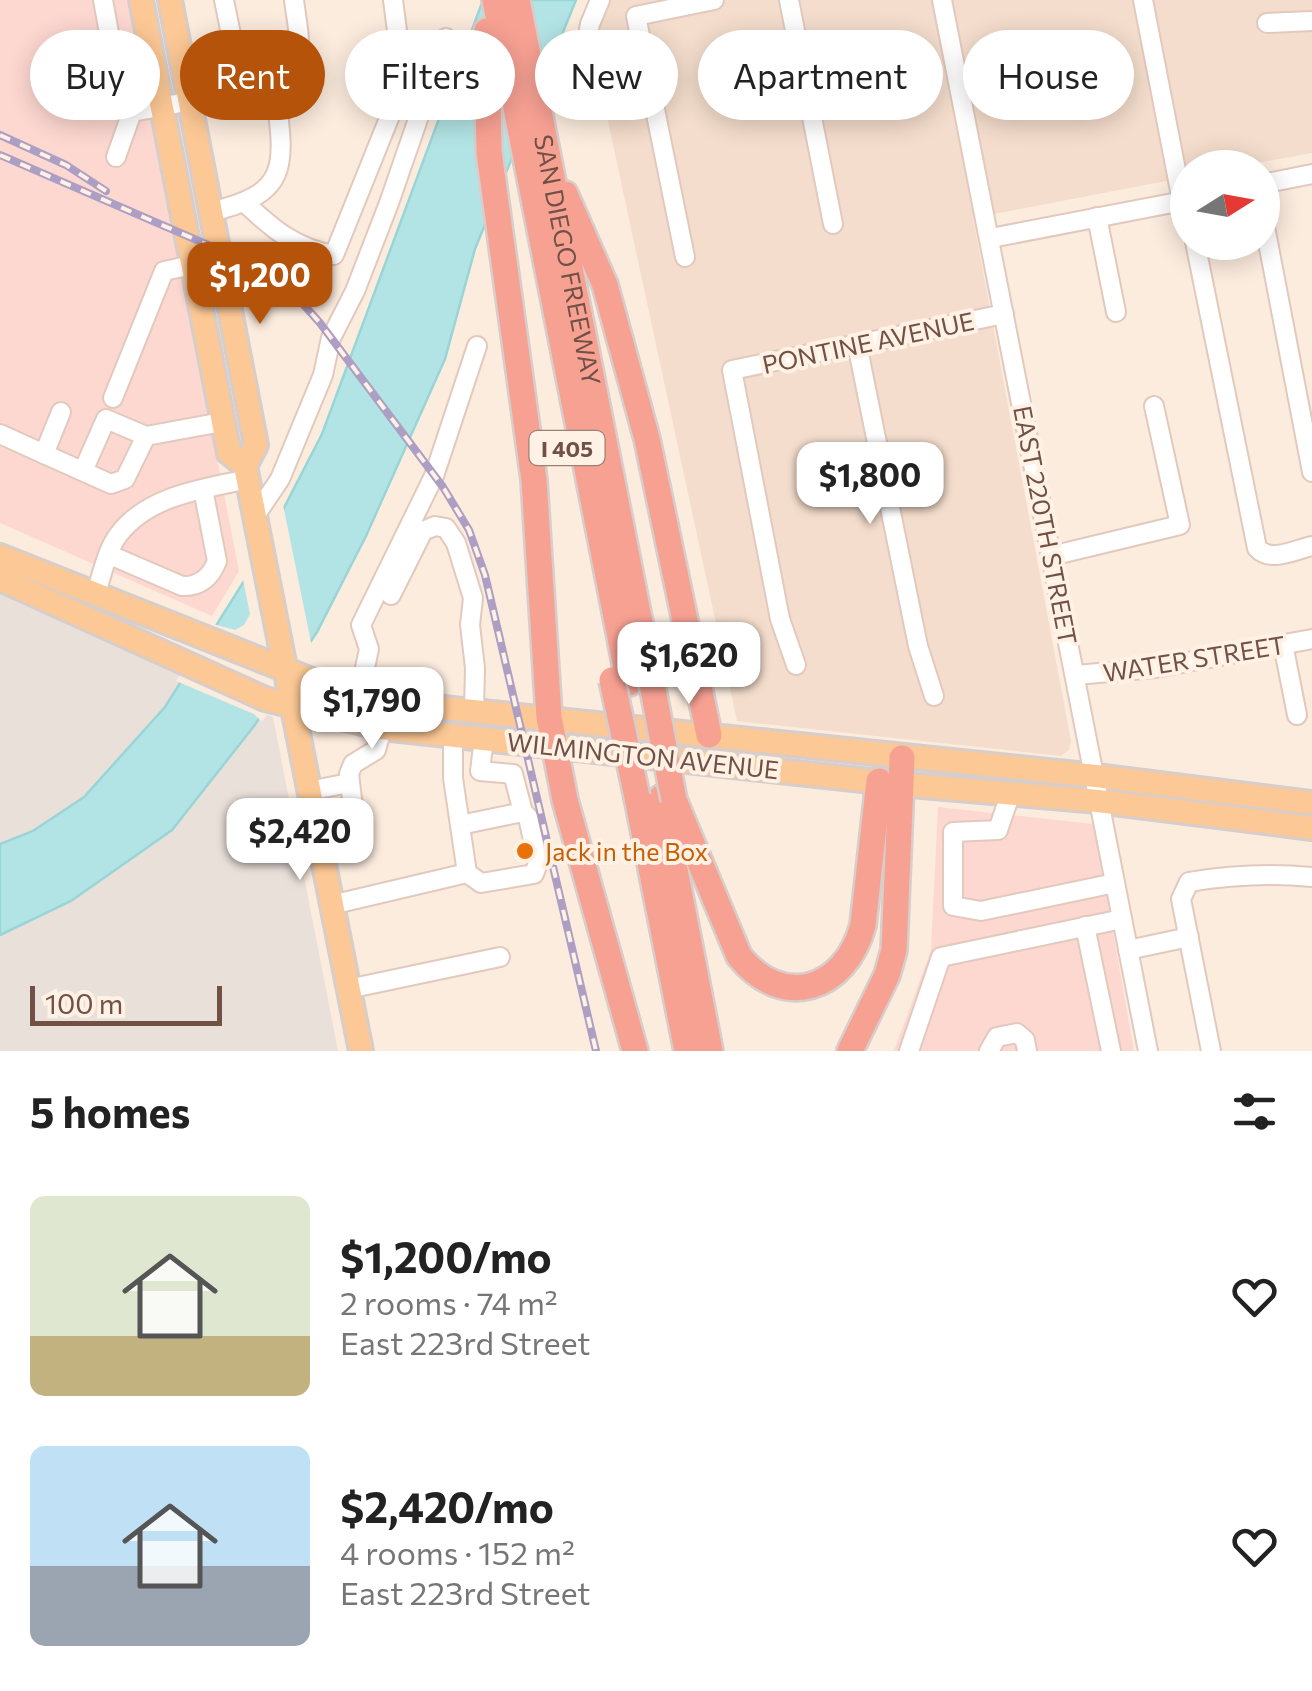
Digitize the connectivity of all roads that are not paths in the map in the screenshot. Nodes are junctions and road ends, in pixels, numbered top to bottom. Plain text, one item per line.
1 (103, 0) edge
2 (142, 0) edge
3 (170, 0) edge
4 (224, 0) edge
5 (294, 0) edge
6 (393, 0) edge
7 (480, 0) edge
8 (495, 0) edge
9 (504, 0) edge
10 (517, 0) edge
11 (600, 0) edge
12 (714, 0) edge
13 (789, 0) edge
14 (942, 0) edge
15 (1143, 0) edge
16 (1266, 22) dead end
17 (1312, 22) edge
18 (108, 30) edge
19 (230, 30) edge
20 (298, 30) edge
21 (487, 30) edge
22 (589, 30) edge
23 (180, 54) edge
24 (180, 104) edge
25 (162, 107) junction
26 (192, 120) edge
27 (279, 120) edge
28 (417, 120) edge
29 (489, 120) edge
30 (504, 120) edge
31 (546, 148) junction
32 (1175, 150) edge
33 (116, 157) dead end
34 (1312, 174) edge
35 (1280, 180) edge
36 (535, 182) junction
37 (246, 204) junction
38 (1170, 205) edge
39 (210, 212) junction
40 (1096, 218) junction
41 (833, 224) dead end
42 (990, 238) junction
43 (685, 256) dead end
44 (1198, 260) edge
45 (1271, 260) edge
46 (192, 265) junction
47 (1116, 312) dead end
48 (1004, 314) junction
49 (858, 344) junction
50 (477, 346) dead end
51 (114, 398) dead end
52 (1154, 406) dead end
53 (61, 412) dead end
54 (222, 422) junction
55 (0, 434) edge
56 (146, 436) junction
57 (44, 454) junction
58 (83, 471) junction
59 (1312, 472) edge
60 (247, 473) junction
61 (203, 489) junction
62 (257, 527) junction
63 (1312, 546) edge
64 (110, 555) junction
65 (0, 556) edge
66 (1051, 556) junction
67 (0, 579) edge
68 (96, 593) junction
69 (390, 595) dead end
70 (1312, 639) edge
71 (1283, 644) junction
72 (796, 666) dead end
73 (283, 669) junction
74 (1076, 674) junction
75 (633, 683) junction
76 (359, 696) junction
77 (934, 696) dead end
78 (466, 709) junction
79 (295, 712) junction
80 (1297, 715) dead end
81 (549, 717) junction
82 (382, 728) junction
83 (453, 735) junction
84 (710, 736) junction
85 (484, 738) junction
86 (553, 745) junction
87 (452, 769) junction
88 (480, 770) junction
89 (893, 774) junction
90 (1096, 776) junction
91 (350, 783) junction
92 (308, 792) junction
93 (1010, 795) junction
94 (656, 798) junction
95 (1098, 801) junction
96 (1312, 803) edge
97 (523, 812) junction
98 (460, 825) junction
99 (315, 826) junction
100 (1312, 828) edge
101 (467, 873) junction
102 (1312, 878) edge
103 (1115, 883) junction
104 (331, 905) junction
105 (1122, 918) junction
106 (1085, 926) junction
107 (1188, 937) junction
108 (1128, 950) junction
109 (500, 957) dead end
110 (348, 989) junction
111 (360, 1051) edge
112 (634, 1051) edge
113 (687, 1051) edge
114 (701, 1051) edge
115 (710, 1051) edge
116 (724, 1051) edge
117 (850, 1051) edge
118 (909, 1051) edge
119 (989, 1051) edge
120 (1027, 1051) edge
121 (1111, 1051) edge
122 (1148, 1051) edge
123 (1211, 1051) edge

1 - 18 street
2 - 25 main road
3 - 23 main road
4 - 19 street
5 - 20 street
6 - 37 street
7 - 21 highway, SAN DIEGO FREEWAY / I 405
8 - 36 highway
9 - 36 highway
10 - 31 highway, SAN DIEGO FREEWAY / I 405
11 - 22 street
12 - 43 street
13 - 41 street
14 - 42 street, EAST 220TH STREET
15 - 32 street
16 - 17 street
24 - 25 street
25 - 33 street
25 - 46 main road
26 - 39 main road
27 - 37 street
28 - 62 street
29 - 81 highway
30 - 75 highway, SAN DIEGO FREEWAY / I 405
31 - 75 highway, SAN DIEGO FREEWAY / I 405
31 - 84 highway
34 - 35 street
36 - 75 highway
37 - 39 street
38 - 40 street
39 - 60 main road
40 - 42 street
40 - 47 street
42 - 48 street, EAST 220TH STREET
44 - 63 street
45 - 59 street
46 - 51 street
46 - 54 main road
48 - 49 street, PONTINE AVENUE
48 - 66 street, EAST 220TH STREET
49 - 72 street, PONTINE AVENUE
49 - 77 street
50 - 76 street
52 - 66 street
53 - 57 street
54 - 56 street
54 - 60 main road
55 - 57 street
56 - 58 street
56 - 58 street
57 - 58 street
60 - 61 street
60 - 62 main road
61 - 64 street
61 - 64 street
62 - 73 main road
64 - 68 street
65 - 68 main road, WILMINGTON AVENUE
66 - 74 street, EAST 220TH STREET
67 - 79 main road, WILMINGTON AVENUE
68 - 73 main road, WILMINGTON AVENUE
69 - 78 street
70 - 71 street, WATER STREET
71 - 74 street, WATER STREET
71 - 80 street
73 - 76 main road, WILMINGTON AVENUE
73 - 79 main road
74 - 90 street, EAST 220TH STREET
75 - 94 highway, SAN DIEGO FREEWAY / I 405, bridge
75 - 94 highway, SAN DIEGO FREEWAY / I 405, bridge
76 - 78 main road, WILMINGTON AVENUE
78 - 81 main road, WILMINGTON AVENUE
78 - 83 main road
79 - 82 main road, WILMINGTON AVENUE
79 - 92 main road
81 - 84 main road, WILMINGTON AVENUE
81 - 86 highway
82 - 83 main road, WILMINGTON AVENUE
82 - 91 street
83 - 85 main road, WILMINGTON AVENUE
83 - 87 street
84 - 89 main road, WILMINGTON AVENUE
85 - 86 main road, WILMINGTON AVENUE
85 - 88 street
86 - 89 main road, WILMINGTON AVENUE
86 - 112 highway
87 - 88 street
87 - 98 street
88 - 97 street
89 - 90 main road, WILMINGTON AVENUE
89 - 93 main road, WILMINGTON AVENUE
89 - 94 highway
89 - 117 highway
90 - 95 street, EAST 220TH STREET
90 - 96 main road, WILMINGTON AVENUE
91 - 92 street
91 - 99 street
92 - 99 main road
93 - 95 main road, WILMINGTON AVENUE
93 - 103 street
94 - 113 highway, SAN DIEGO FREEWAY / I 405
94 - 114 highway
94 - 115 highway
94 - 116 highway, SAN DIEGO FREEWAY / I 405
95 - 100 main road, WILMINGTON AVENUE
95 - 103 street, EAST 220TH STREET
97 - 98 street
97 - 101 street
98 - 101 street
99 - 104 main road
101 - 104 street
102 - 107 street
103 - 105 street, EAST 220TH STREET
104 - 110 main road
105 - 106 street
105 - 108 street, EAST 220TH STREET
106 - 118 street
106 - 121 street
107 - 108 street
107 - 123 street
108 - 122 street, EAST 220TH STREET
109 - 110 street
110 - 111 main road
119 - 120 street

